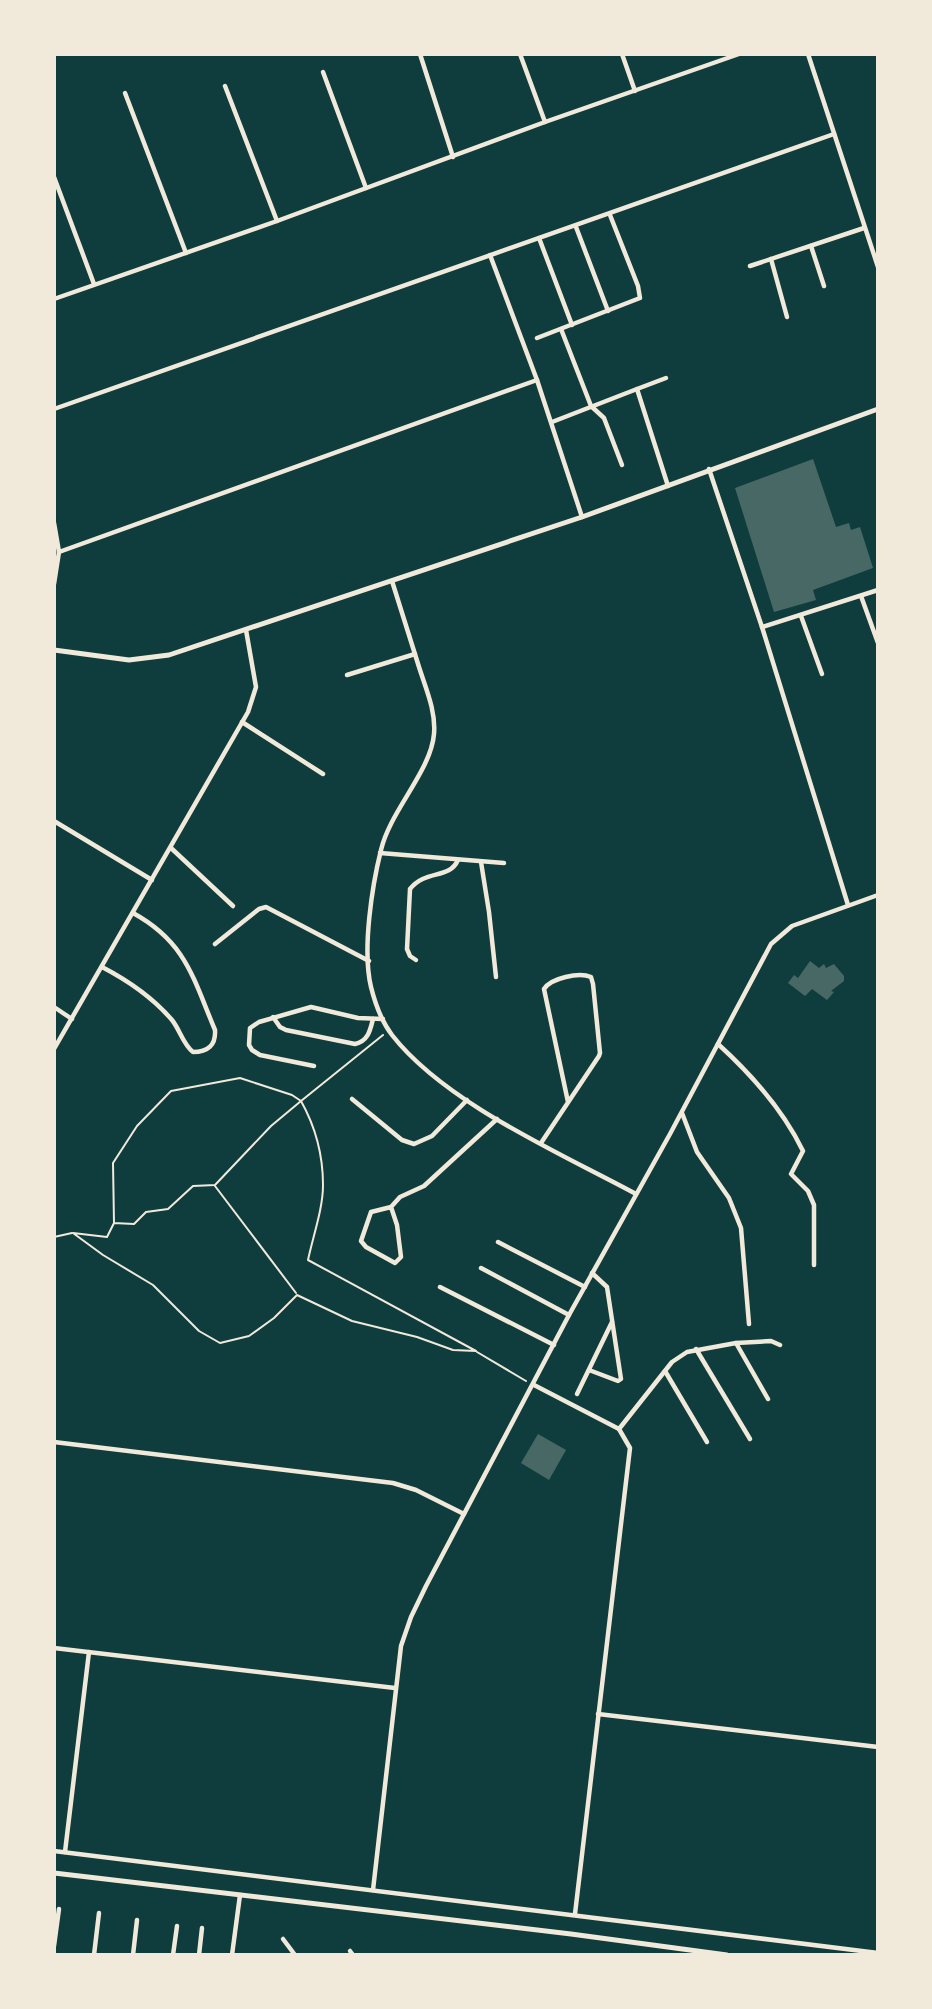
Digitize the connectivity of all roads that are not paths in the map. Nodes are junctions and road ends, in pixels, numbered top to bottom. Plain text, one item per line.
1 (420, 54) edge
2 (520, 54) edge
3 (622, 54) edge
4 (739, 54) edge
5 (808, 54) edge
6 (323, 72) dead end
7 (225, 86) dead end
8 (635, 91) junction
9 (125, 93) dead end
10 (545, 122) junction
11 (834, 134) junction
12 (453, 157) junction
13 (54, 177) edge
14 (366, 188) junction
15 (610, 215) junction
16 (277, 221) junction
17 (576, 227) junction
18 (864, 228) junction
19 (539, 239) junction
20 (811, 246) junction
21 (186, 253) junction
22 (489, 255) junction
23 (771, 259) junction
24 (750, 265) dead end
25 (878, 267) edge
26 (94, 284) junction
27 (824, 286) dead end
28 (54, 299) edge
29 (608, 312) junction
30 (786, 317) dead end
31 (572, 325) junction
32 (561, 329) junction
33 (537, 338) dead end
34 (666, 378) dead end
35 (537, 380) junction
36 (637, 389) junction
37 (591, 406) junction
38 (878, 409) edge
39 (54, 410) edge
40 (552, 422) junction
41 (622, 465) dead end
42 (709, 469) junction
43 (668, 486) junction
44 (582, 517) junction
45 (54, 523) edge
46 (58, 552) junction
47 (392, 581) junction
48 (54, 584) edge
49 (878, 590) edge
50 (862, 596) junction
51 (801, 616) junction
52 (762, 627) junction
53 (246, 630) junction
54 (878, 643) edge
55 (54, 650) edge
56 (415, 654) junction
57 (822, 674) dead end
58 (347, 675) dead end
59 (242, 722) junction
60 (323, 774) dead end
61 (54, 821) edge
62 (171, 848) junction
63 (380, 853) junction
64 (458, 860) junction
65 (481, 862) junction
66 (503, 863) dead end
67 (152, 880) junction
68 (878, 895) edge
69 (848, 905) junction
70 (233, 906) dead end
71 (133, 913) junction
72 (215, 944) dead end
73 (416, 960) dead end
74 (369, 961) junction
75 (102, 967) junction
76 (496, 977) dead end
77 (54, 1007) edge
78 (273, 1017) junction
79 (72, 1019) junction
80 (373, 1019) junction
81 (383, 1019) junction
82 (718, 1044) junction
83 (54, 1049) edge
84 (314, 1066) dead end
85 (352, 1099) dead end
86 (467, 1100) junction
87 (568, 1102) junction
88 (682, 1112) junction
89 (497, 1119) junction
90 (541, 1143) junction
91 (636, 1194) junction
92 (391, 1207) junction
93 (498, 1242) dead end
94 (814, 1265) dead end
95 (481, 1268) dead end
96 (592, 1273) junction
97 (440, 1287) dead end
98 (584, 1287) junction
99 (569, 1315) junction
100 (612, 1321) junction
101 (749, 1324) dead end
102 (736, 1343) junction
103 (780, 1345) dead end
104 (554, 1346) junction
105 (696, 1349) junction
106 (589, 1370) junction
107 (665, 1371) junction
108 (534, 1385) junction
109 (577, 1394) dead end
110 (768, 1399) dead end
111 (619, 1429) junction
112 (750, 1439) dead end
113 (54, 1442) edge
114 (707, 1442) dead end
115 (464, 1514) junction
116 (54, 1648) edge
117 (89, 1652) junction
118 (395, 1688) junction
119 (598, 1714) junction
120 (878, 1747) edge
121 (54, 1851) edge
122 (65, 1852) junction
123 (54, 1873) edge
124 (373, 1890) junction
125 (240, 1895) junction
126 (59, 1909) dead end
127 (99, 1913) dead end
128 (575, 1914) junction
129 (137, 1920) dead end
130 (177, 1926) dead end
131 (202, 1928) dead end
132 (283, 1938) dead end
133 (54, 1946) edge
134 (689, 1953) edge
135 (878, 1953) edge
136 (94, 1955) edge
137 (132, 1955) edge
138 (173, 1955) edge
139 (199, 1955) edge
140 (232, 1955) edge
141 (295, 1955) edge
142 (727, 1955) edge

1 - 12 street
2 - 10 street
3 - 8 street
4 - 8 street
5 - 11 street
6 - 14 street
7 - 16 street
8 - 10 street
9 - 21 street
10 - 12 street
11 - 15 street
11 - 18 street
12 - 14 street
13 - 26 street
14 - 16 street
15 - 17 street
15 - 29 street
16 - 21 street
17 - 19 street
17 - 29 street
18 - 20 street
18 - 25 street
19 - 22 street
19 - 31 street
20 - 23 street
20 - 27 street
21 - 26 street
22 - 35 street
22 - 39 street
23 - 24 street
23 - 30 street
26 - 28 street
29 - 31 street
31 - 32 street
32 - 33 street
32 - 37 street
34 - 36 street
35 - 40 street
35 - 46 street
36 - 37 street
36 - 43 street
37 - 40 street
37 - 41 street
38 - 42 street
40 - 44 street
42 - 43 street
42 - 52 street
43 - 44 street
44 - 47 street
45 - 46 street
46 - 48 street
47 - 53 street
47 - 56 street
49 - 50 street
50 - 51 street
50 - 54 street
51 - 52 street
51 - 57 street
52 - 69 street
53 - 55 street
53 - 59 street
56 - 58 street
56 - 63 street
59 - 60 street
59 - 62 street
61 - 67 street
62 - 67 street
62 - 70 street
63 - 64 street
63 - 74 street
64 - 65 street
64 - 73 street
65 - 66 street
65 - 76 street
67 - 71 street
68 - 69 street
69 - 82 street
71 - 75 street
71 - 75 street
72 - 74 street
74 - 81 street
75 - 79 street
77 - 79 street
78 - 80 street
78 - 80 street
78 - 84 street
79 - 83 street
80 - 81 street
81 - 86 street
82 - 88 street
82 - 94 street
85 - 86 street
86 - 89 street
87 - 87 street
87 - 90 street
88 - 91 street
88 - 101 street
89 - 90 street
89 - 92 street
90 - 91 street
91 - 96 street
92 - 92 street
93 - 98 street
95 - 99 street
96 - 98 street
96 - 100 street
97 - 104 street
98 - 99 street
99 - 104 street
100 - 106 street
100 - 106 street
102 - 103 street
102 - 105 street
102 - 110 street
104 - 108 street
105 - 107 street
105 - 112 street
106 - 109 street
107 - 111 street
107 - 114 street
108 - 111 street
108 - 115 street
111 - 119 street
113 - 115 street
115 - 118 street
116 - 117 street
117 - 118 street
117 - 122 street
118 - 124 street
119 - 120 street
119 - 128 street
121 - 122 street
122 - 124 street
123 - 125 street
124 - 128 street
125 - 134 street
125 - 140 street
126 - 133 street
127 - 136 street
128 - 135 street
129 - 137 street
130 - 138 street
131 - 139 street
132 - 141 street
134 - 142 street

